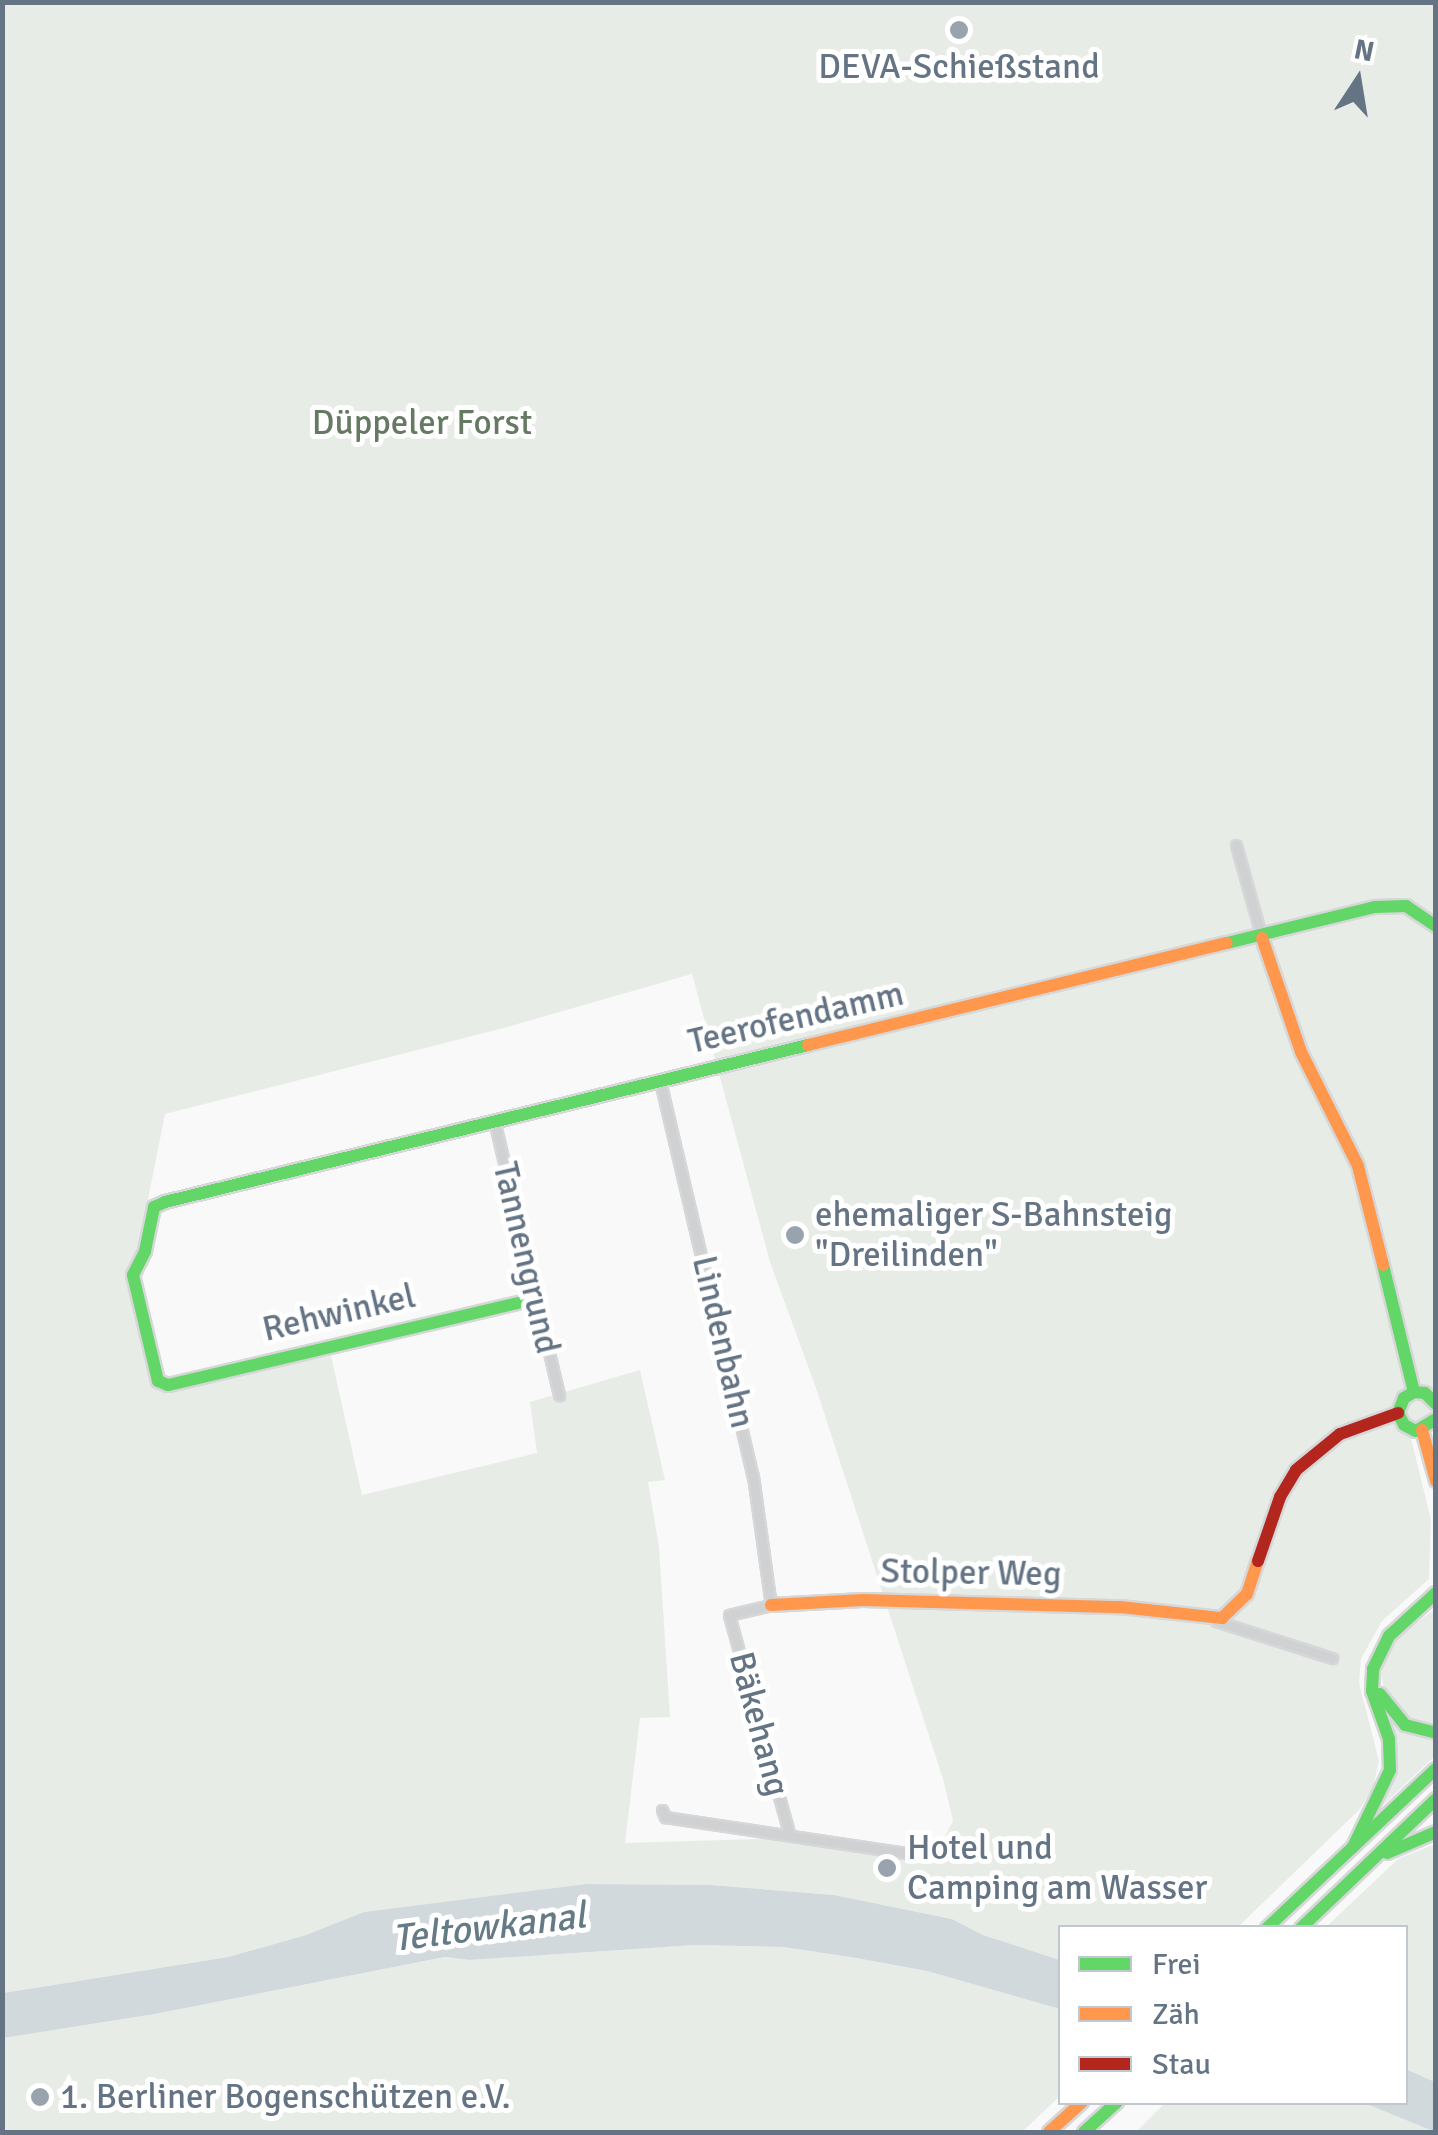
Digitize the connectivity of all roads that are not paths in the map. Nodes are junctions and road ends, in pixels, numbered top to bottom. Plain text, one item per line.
1 (1236, 845) dead end
2 (1436, 926) edge
3 (1262, 938) junction
4 (660, 1082) junction
5 (494, 1120) junction
6 (535, 1298) junction
7 (158, 1381) joint
8 (1414, 1392) junction
9 (559, 1395) dead end
10 (1436, 1404) edge
11 (1398, 1413) junction
12 (1436, 1419) edge
13 (1422, 1430) junction
14 (1436, 1481) edge
15 (1436, 1593) edge
16 (1436, 1604) edge
17 (770, 1605) junction
18 (729, 1614) joint
19 (1212, 1620) junction
20 (1406, 1620) junction
21 (1332, 1658) dead end
22 (1373, 1669) junction
23 (1436, 1733) edge
24 (1436, 1769) edge
25 (1436, 1798) edge
26 (662, 1810) dead end
27 (1436, 1832) edge
28 (789, 1833) junction
29 (1353, 1847) junction
30 (912, 1854) dead end
31 (1368, 1862) junction
32 (1270, 1925) edge
33 (1304, 1925) edge
34 (1079, 2105) edge
35 (1114, 2105) edge
36 (1049, 2132) edge
37 (1084, 2132) edge

1 - 3 street
2 - 3 main road, Teerofendamm
3 - 4 main road, Teerofendamm
3 - 8 main road
4 - 5 main road, Teerofendamm
4 - 17 street, Lindenbahn
5 - 6 street, Tannengrund
5 - 7 main road, Teerofendamm
6 - 7 main road, Rehwinkel
6 - 9 street, Tannengrund
8 - 10 main road
8 - 11 main road
11 - 13 main road
11 - 19 main road
12 - 13 main road
13 - 14 main road
15 - 20 main road
16 - 20 main road
17 - 18 street, Stolper Weg
17 - 19 main road, Stolper Weg
18 - 28 street, Bäkehang
19 - 21 street, Stolper Weg
20 - 22 main road
22 - 23 main road
22 - 29 main road
24 - 29 main road
25 - 31 main road
26 - 28 street, Bäkehang
27 - 31 main road
28 - 30 street, Bäkehang
29 - 32 main road
31 - 33 main road
34 - 36 main road
35 - 37 main road

